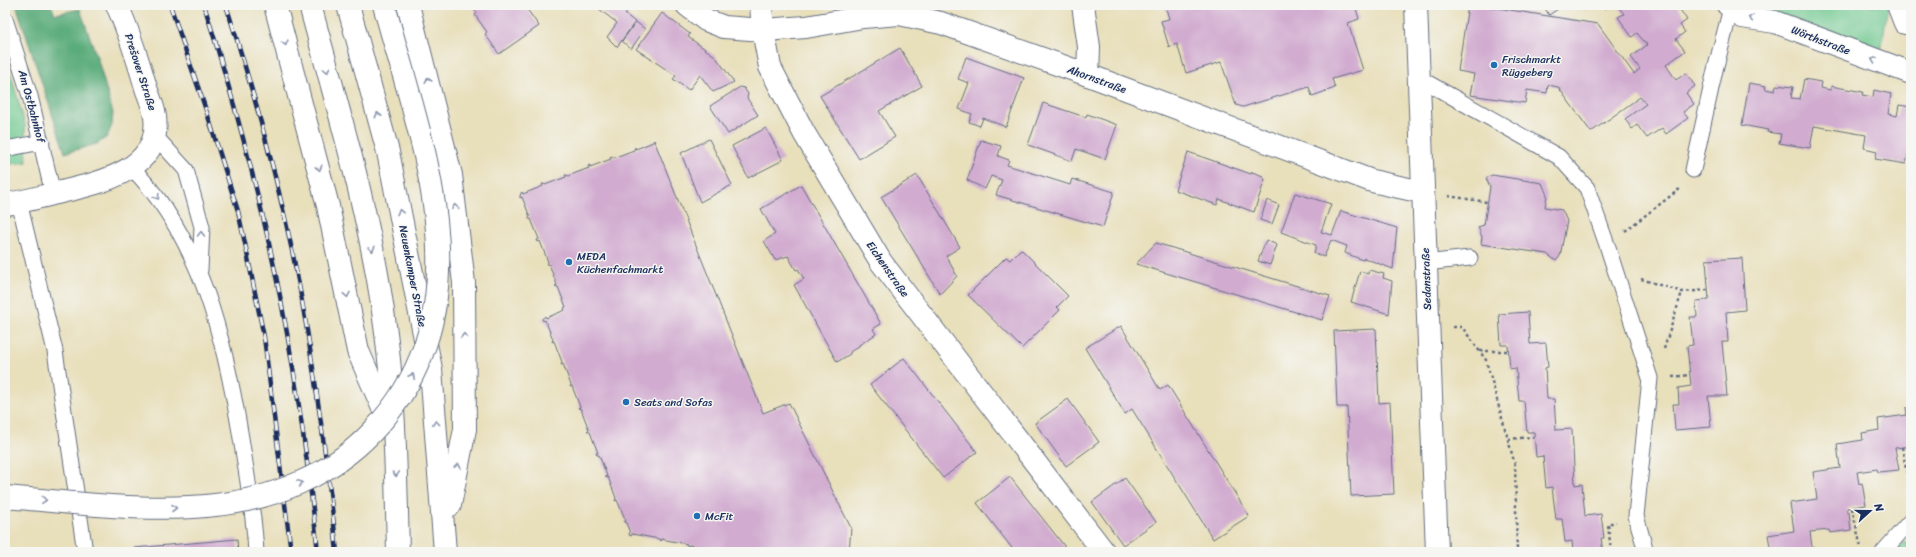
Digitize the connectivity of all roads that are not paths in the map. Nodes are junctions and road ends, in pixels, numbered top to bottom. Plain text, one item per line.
1 (117, 5) edge
2 (275, 5) edge
3 (310, 5) edge
4 (348, 5) edge
5 (384, 5) edge
6 (408, 5) edge
7 (687, 5) edge
8 (761, 5) edge
9 (1083, 5) edge
10 (1416, 5) edge
11 (1898, 5) edge
12 (1730, 7) edge
13 (5, 19) edge
14 (1911, 24) edge
15 (763, 30) junction
16 (1911, 73) edge
17 (1088, 75) junction
18 (1419, 78) junction
19 (154, 135) junction
20 (42, 142) junction
21 (5, 149) edge
22 (132, 168) junction
23 (1694, 170) road end
24 (1422, 192) junction
25 (53, 194) junction
26 (12, 203) edge
27 (1470, 258) dead end
28 (1425, 263) junction
29 (200, 273) junction
30 (394, 434) junction
31 (5, 496) edge
32 (1911, 520) edge
33 (445, 542) edge
34 (85, 552) edge
35 (256, 552) edge
36 (398, 552) edge
37 (1104, 552) edge
38 (1437, 552) edge
39 (1646, 552) edge
40 (1883, 552) edge

1 - 19 main road, Prešover Straße
2 -> 30 main road
3 -> 30 main road
33 -> 4 main road, Neuenkamper Straße
31 -> 5 main road, bridge
33 -> 6 main road
7 - 15 main road
8 - 15 main road, Eichenstraße
9 - 17 main road
10 - 18 main road, Sedanstraße
11 - 14 main road
16 -> 12 main road, Wörthstraße
12 - 23 lane
13 - 20 lane, Am Ostbahnhof
15 - 17 main road, Ahornstraße
15 - 37 main road, Eichenstraße
17 - 24 main road, Ahornstraße
18 - 24 main road, Sedanstraße
18 - 39 lane
19 - 22 main road, Prešover Straße
29 -> 19 lane
20 - 21 lane
20 - 25 lane, Am Ostbahnhof
22 - 25 main road, Prešover Straße
22 -> 29 lane
24 - 28 main road, Sedanstraße
25 - 26 main road, Prešover Straße
26 - 34 lane
27 - 28 lane
28 - 38 main road, Sedanstraße
29 - 35 lane
30 -> 36 main road
32 - 40 lane

